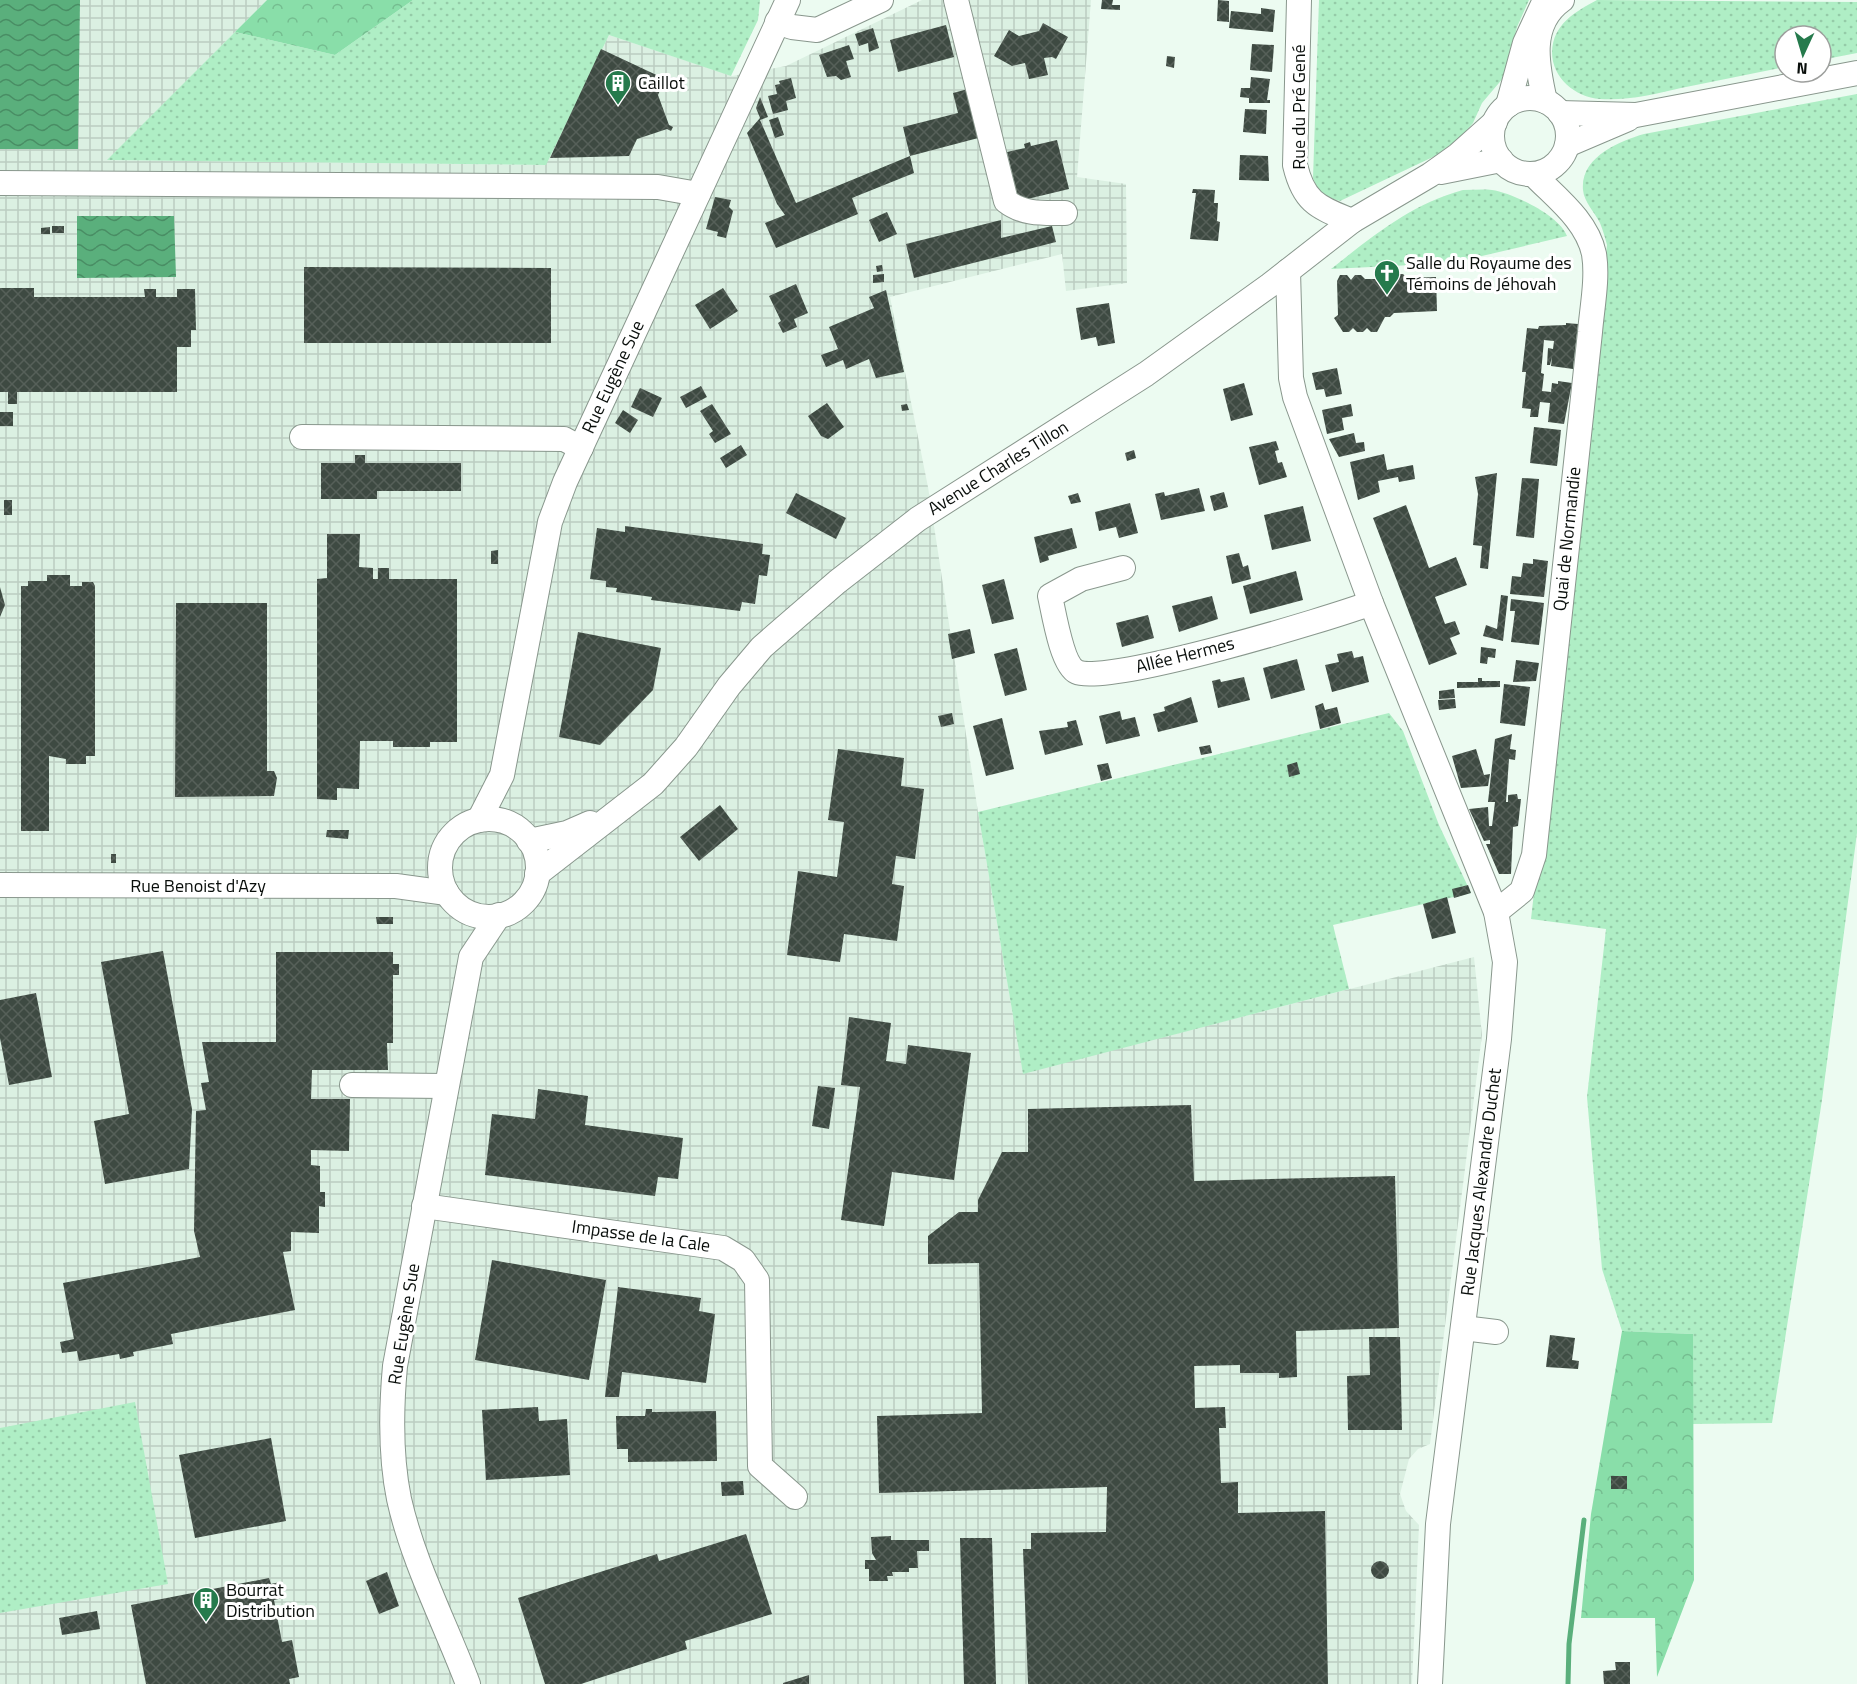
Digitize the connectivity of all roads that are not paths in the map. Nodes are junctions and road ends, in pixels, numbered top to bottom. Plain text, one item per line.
1 (788, 0) edge
2 (881, 0) edge
3 (956, 0) edge
4 (1299, 0) edge
5 (1545, 0) edge
6 (1562, 0) edge
7 (777, 22) junction
8 (1857, 73) edge
9 (1553, 107) junction
10 (1502, 113) junction
11 (1636, 115) junction
12 (1564, 152) junction
13 (1502, 160) junction
14 (1533, 174) junction
15 (1430, 175) junction
16 (0, 183) edge
17 (698, 194) junction
18 (1563, 203) junction
19 (1065, 213) dead end
20 (1352, 221) junction
21 (1288, 271) junction
22 (302, 436) dead end
23 (580, 448) junction
24 (1123, 568) dead end
25 (1371, 603) junction
26 (502, 775) junction
27 (612, 814) junction
28 (479, 820) junction
29 (522, 834) junction
30 (441, 859) junction
31 (537, 874) junction
32 (0, 885) edge
33 (396, 886) junction
34 (453, 900) junction
35 (1496, 912) junction
36 (498, 915) junction
37 (471, 957) junction
38 (352, 1085) dead end
39 (446, 1086) junction
40 (424, 1206) junction
41 (1463, 1328) junction
42 (1496, 1332) dead end
43 (795, 1497) dead end
44 (463, 1683) edge
45 (1430, 1684) edge

1 - 7 street, Rue Eugène Sue
2 - 7 street
3 - 19 street
4 - 20 street, Rue du Pré Gené
5 - 10 street
6 - 9 street
7 - 17 street, Rue Eugène Sue
8 - 11 street
9 - 10 street
9 - 11 street
9 - 12 street
10 - 13 street
10 - 15 street, Avenue Charles Tillon
11 - 12 street
12 - 14 street
12 - 18 street
13 - 14 street
13 - 15 street, Avenue Charles Tillon
14 - 18 street, Quai de Normandie
15 - 20 street, Avenue Charles Tillon
16 - 17 street
17 - 23 street, Rue Eugène Sue
18 - 35 street, Quai de Normandie
20 - 21 street, Avenue Charles Tillon
21 - 25 street, Rue Jacques Alexandre Duchet
21 - 27 street, Avenue Charles Tillon
22 - 23 street
23 - 26 street, Rue Eugène Sue
24 - 25 street, Allée Hermes
25 - 35 street, Rue Jacques Alexandre Duchet
26 - 28 street, Rue Eugène Sue
26 - 29 street, Rue Eugène Sue
27 - 29 street, Avenue Charles Tillon
27 - 31 street, Avenue Charles Tillon
28 - 29 street
28 - 30 street
29 - 31 street
30 - 33 street
30 - 34 street
31 - 36 street
32 - 33 street, Rue Benoist d'Azy
33 - 34 street, Rue Benoist d'Azy
34 - 36 street
34 - 37 street, Rue Eugène Sue
35 - 41 street, Rue Jacques Alexandre Duchet
36 - 37 street, Rue Eugène Sue
37 - 39 street, Rue Eugène Sue
38 - 39 street
39 - 40 street, Rue Eugène Sue
40 - 43 street, Impasse de la Cale
40 - 44 street, Rue Eugène Sue
41 - 42 street
41 - 45 street, Rue Jacques Alexandre Duchet

